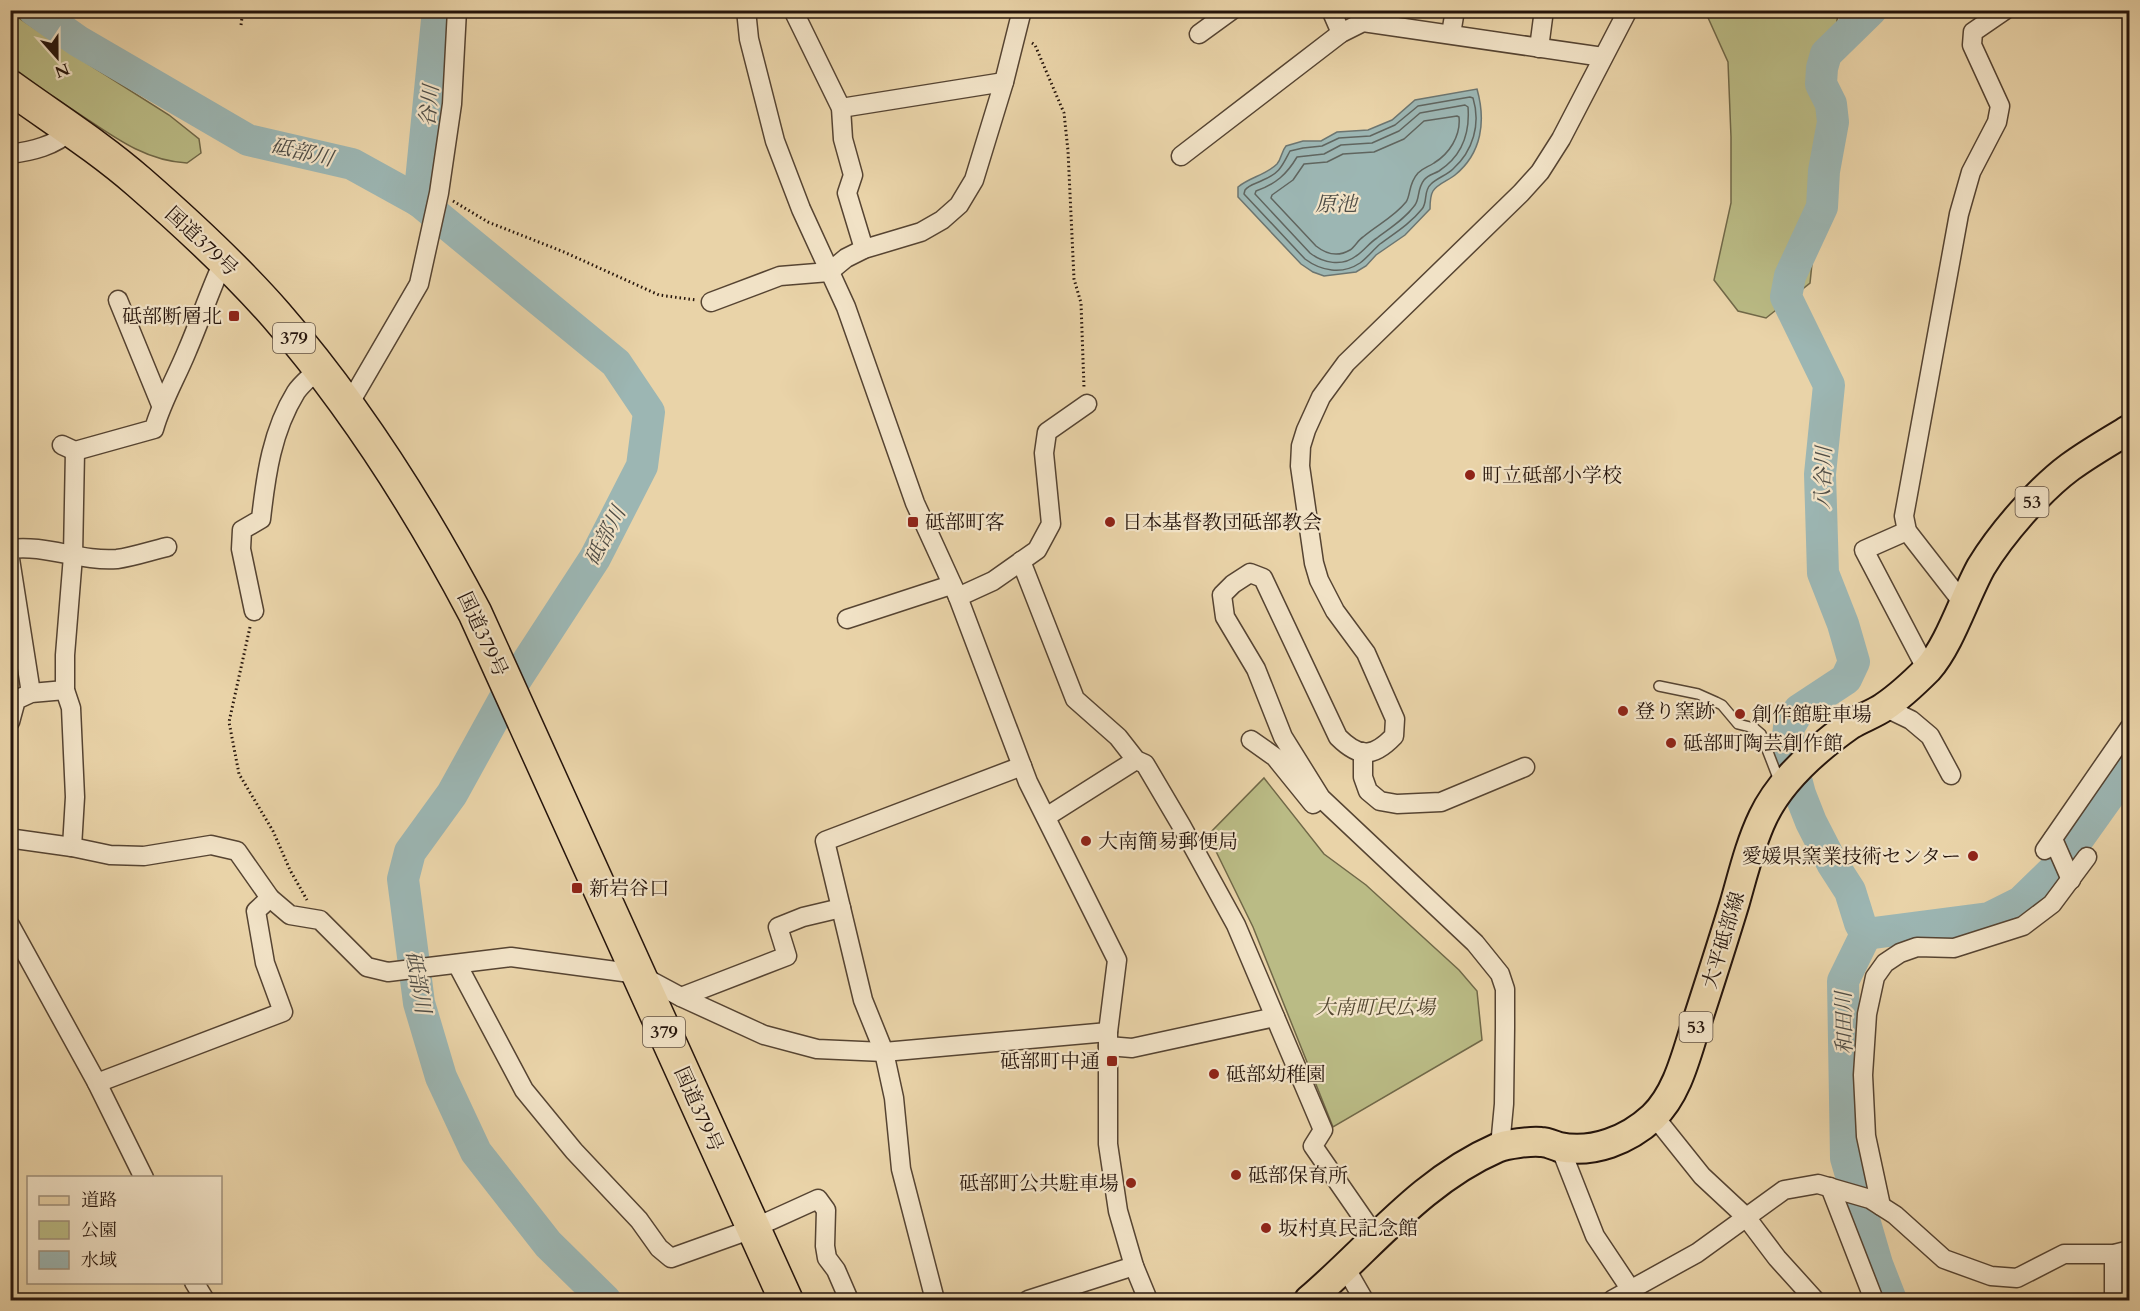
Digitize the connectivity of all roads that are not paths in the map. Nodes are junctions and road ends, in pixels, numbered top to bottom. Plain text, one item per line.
1 (457, 10) edge
2 (746, 10) edge
3 (793, 10) edge
4 (1022, 10) edge
5 (1232, 10) edge
6 (1331, 10) edge
7 (1455, 10) edge
8 (1544, 10) edge
9 (1628, 10) edge
10 (2005, 10) edge
11 (1364, 16) edge
12 (1341, 33) junction
13 (1199, 34) dead end
14 (1451, 34) junction
15 (1539, 48) junction
16 (1603, 57) junction
17 (1004, 82) junction
18 (10, 87) edge
19 (841, 108) junction
20 (71, 130) junction
21 (10, 154) edge
22 (1181, 156) dead end
23 (864, 249) junction
24 (224, 260) junction
25 (829, 272) junction
26 (118, 300) dead end
27 (711, 302) road end
28 (319, 368) junction
29 (1087, 404) road end
30 (161, 405) junction
31 (348, 405) junction
32 (2130, 429) edge
33 (1907, 531) junction
34 (166, 547) dead end
35 (10, 549) edge
36 (74, 556) junction
37 (10, 559) edge
38 (1021, 561) junction
39 (954, 591) junction
40 (1963, 603) junction
41 (254, 611) road end
42 (847, 619) dead end
43 (1927, 670) junction
44 (1659, 686) dead end
45 (65, 690) junction
46 (31, 693) junction
47 (1884, 707) junction
48 (10, 722) edge
49 (2130, 727) edge
50 (1251, 740) dead end
51 (1363, 752) junction
52 (1136, 760) junction
53 (1022, 766) junction
54 (1525, 767) dead end
55 (1951, 775) dead end
56 (1784, 785) junction
57 (1321, 798) junction
58 (1046, 817) junction
59 (10, 841) edge
60 (72, 847) junction
61 (2087, 857) dead end
62 (2070, 876) junction
63 (270, 898) junction
64 (841, 908) junction
65 (10, 926) edge
66 (454, 964) junction
67 (638, 974) junction
68 (681, 997) junction
69 (1275, 1017) junction
70 (1108, 1039) junction
71 (884, 1052) junction
72 (97, 1083) junction
73 (1654, 1116) junction
74 (1500, 1146) junction
75 (1560, 1147) junction
76 (143, 1176) edge
77 (1834, 1188) junction
78 (1876, 1202) junction
79 (1746, 1217) junction
80 (752, 1229) junction
81 (1376, 1237) junction
82 (2122, 1252) edge
83 (1134, 1266) junction
84 (1345, 1267) junction
85 (195, 1284) edge
86 (1626, 1296) edge
87 (205, 1300) edge
88 (786, 1300) edge
89 (849, 1300) edge
90 (935, 1300) edge
91 (1028, 1300) edge
92 (1148, 1300) edge
93 (1309, 1300) edge
94 (1364, 1300) edge
95 (1815, 1300) edge
96 (1874, 1300) edge
97 (2114, 1300) edge

1 - 31 street
2 - 25 street
3 - 19 street
4 - 17 street
5 - 13 street
6 - 12 street
7 - 14 street
8 - 15 street
9 - 16 street
10 - 33 street
11 - 12 street
11 - 14 street
12 - 22 street
14 - 15 street
15 - 16 street
16 - 51 street
17 - 19 street
17 - 23 street
18 - 20 highway, 国道379号 / 379
19 - 23 street
20 - 21 street
20 - 24 highway, 国道379号 / 379
23 - 25 street
24 - 28 highway, 国道379号 / 379
24 - 30 street
25 - 27 street
25 - 39 street
26 - 30 street
28 - 31 highway, 国道379号 / 379
28 - 41 street
29 - 38 street
30 - 36 street
31 - 67 highway, 国道379号 / 379
32 - 40 main road, 大平砥部線 / 53
33 - 40 street
33 - 43 street
34 - 36 street
35 - 36 street
36 - 45 street
37 - 46 street
38 - 39 street
38 - 52 street
39 - 42 street
39 - 53 street
40 - 43 main road, 大平砥部線 / 53
43 - 47 main road, 大平砥部線 / 53
44 - 56 lane
45 - 46 street
45 - 60 street
46 - 48 street
47 - 55 street
47 - 56 main road, 大平砥部線 / 53
49 - 62 street
50 - 57 street
51 - 54 street
51 - 57 street
52 - 58 street
52 - 69 street
53 - 58 street
53 - 64 street
56 - 73 main road, 大平砥部線 / 53
57 - 74 street
58 - 70 street
59 - 60 street
60 - 63 street
61 - 62 street
62 - 78 street
63 - 66 street
63 - 72 street
64 - 68 street
64 - 71 street
65 - 72 street
66 - 67 street
66 - 80 street
67 - 68 street
67 - 80 highway, 国道379号 / 379
68 - 71 street
69 - 70 street
69 - 81 street
70 - 71 street
70 - 83 street
71 - 90 street
72 - 76 street
73 - 75 main road, 大平砥部線 / 53
73 - 79 street
74 - 75 main road, 大平砥部線 / 53
74 - 81 main road, 大平砥部線 / 53
75 - 86 street
77 - 78 street
77 - 79 street
77 - 96 street
78 - 82 street
79 - 86 street
79 - 95 street
80 - 88 highway, 国道379号 / 379
80 - 89 street
81 - 84 main road, 大平砥部線 / 53
82 - 97 street
83 - 91 street
83 - 92 street
84 - 93 main road, 大平砥部線 / 53
84 - 94 street
85 - 87 street

